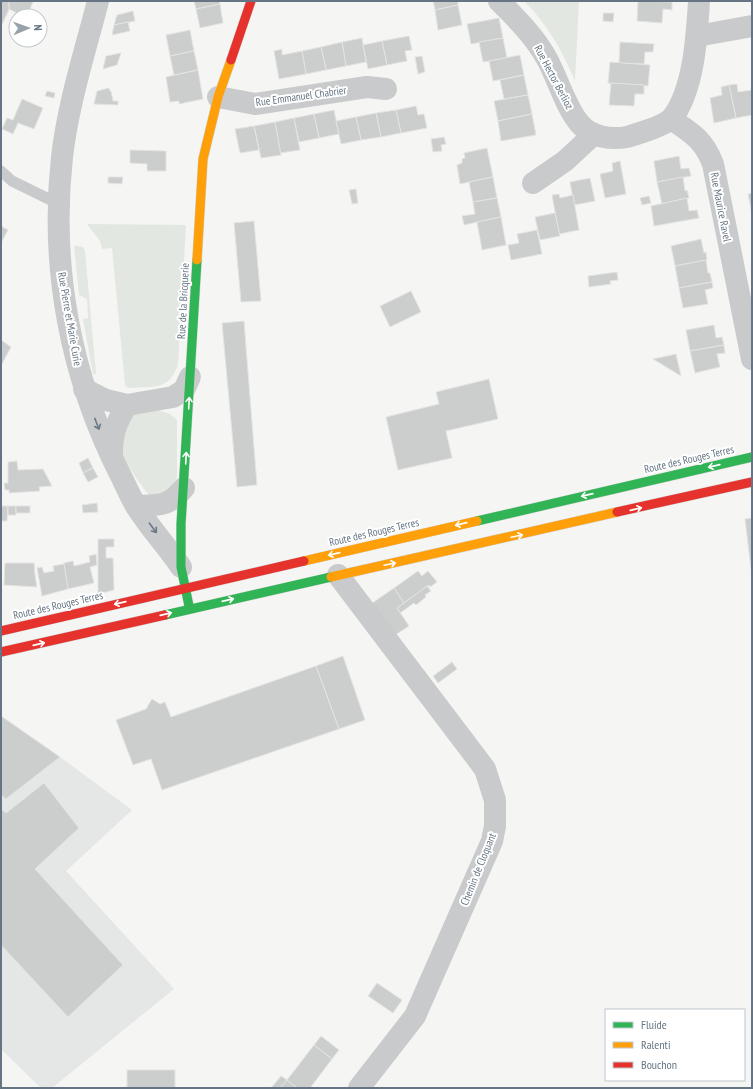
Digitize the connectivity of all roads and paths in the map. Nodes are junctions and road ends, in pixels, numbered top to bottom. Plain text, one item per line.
1 (98, 1) edge
2 (251, 1) edge
3 (499, 1) edge
4 (699, 1) edge
5 (752, 26) edge
6 (697, 36) junction
7 (386, 89) dead end
8 (218, 97) junction
9 (671, 119) junction
10 (593, 135) junction
11 (1, 171) edge
12 (533, 183) dead end
13 (59, 204) junction
14 (747, 309) edge
15 (752, 359) edge
16 (190, 378) junction
17 (84, 389) junction
18 (154, 401) junction
19 (127, 405) junction
20 (187, 428) junction
21 (752, 457) edge
22 (112, 458) junction
23 (752, 482) edge
24 (184, 488) junction
25 (136, 506) junction
26 (181, 567) junction
27 (338, 575) junction
28 (185, 588) junction
29 (190, 609) junction
30 (1, 631) edge
31 (1, 652) edge
32 (359, 1088) edge

1 - 13 street, Rue Pierre et Marie Curie
2 - 8 main road, Rue de la Bricquerie
3 - 10 street, Rue Hector Berlioz
4 - 6 street
5 - 6 street
6 - 9 street
7 - 8 street, Rue Emmanuel Chabrier
8 - 16 main road, Rue de la Bricquerie
9 - 10 street
9 - 14 street, Rue Maurice Ravel
10 - 12 street
11 - 13 lane
13 - 17 street, Rue Pierre et Marie Curie
14 - 15 street, Rue Maurice Ravel
16 - 18 street
20 -> 16 main road, Rue de la Bricquerie
17 - 19 street
17 -> 22 street, Rue Pierre et Marie Curie
18 - 19 street
18 - 20 street
19 - 22 street
24 -> 20 main road, Rue de la Bricquerie
21 -> 28 main road, Route des Rouges Terres
22 - 25 street, Rue Pierre et Marie Curie
27 -> 23 main road
24 - 25 street
24 - 26 main road, Rue de la Bricquerie
25 -> 26 street, Rue Pierre et Marie Curie
26 - 28 main road, Rue de la Bricquerie
29 -> 27 main road
27 - 32 street, Chemin de Cloquant
28 - 29 main road, Rue de la Bricquerie
28 -> 30 main road, Route des Rouges Terres
31 -> 29 main road

